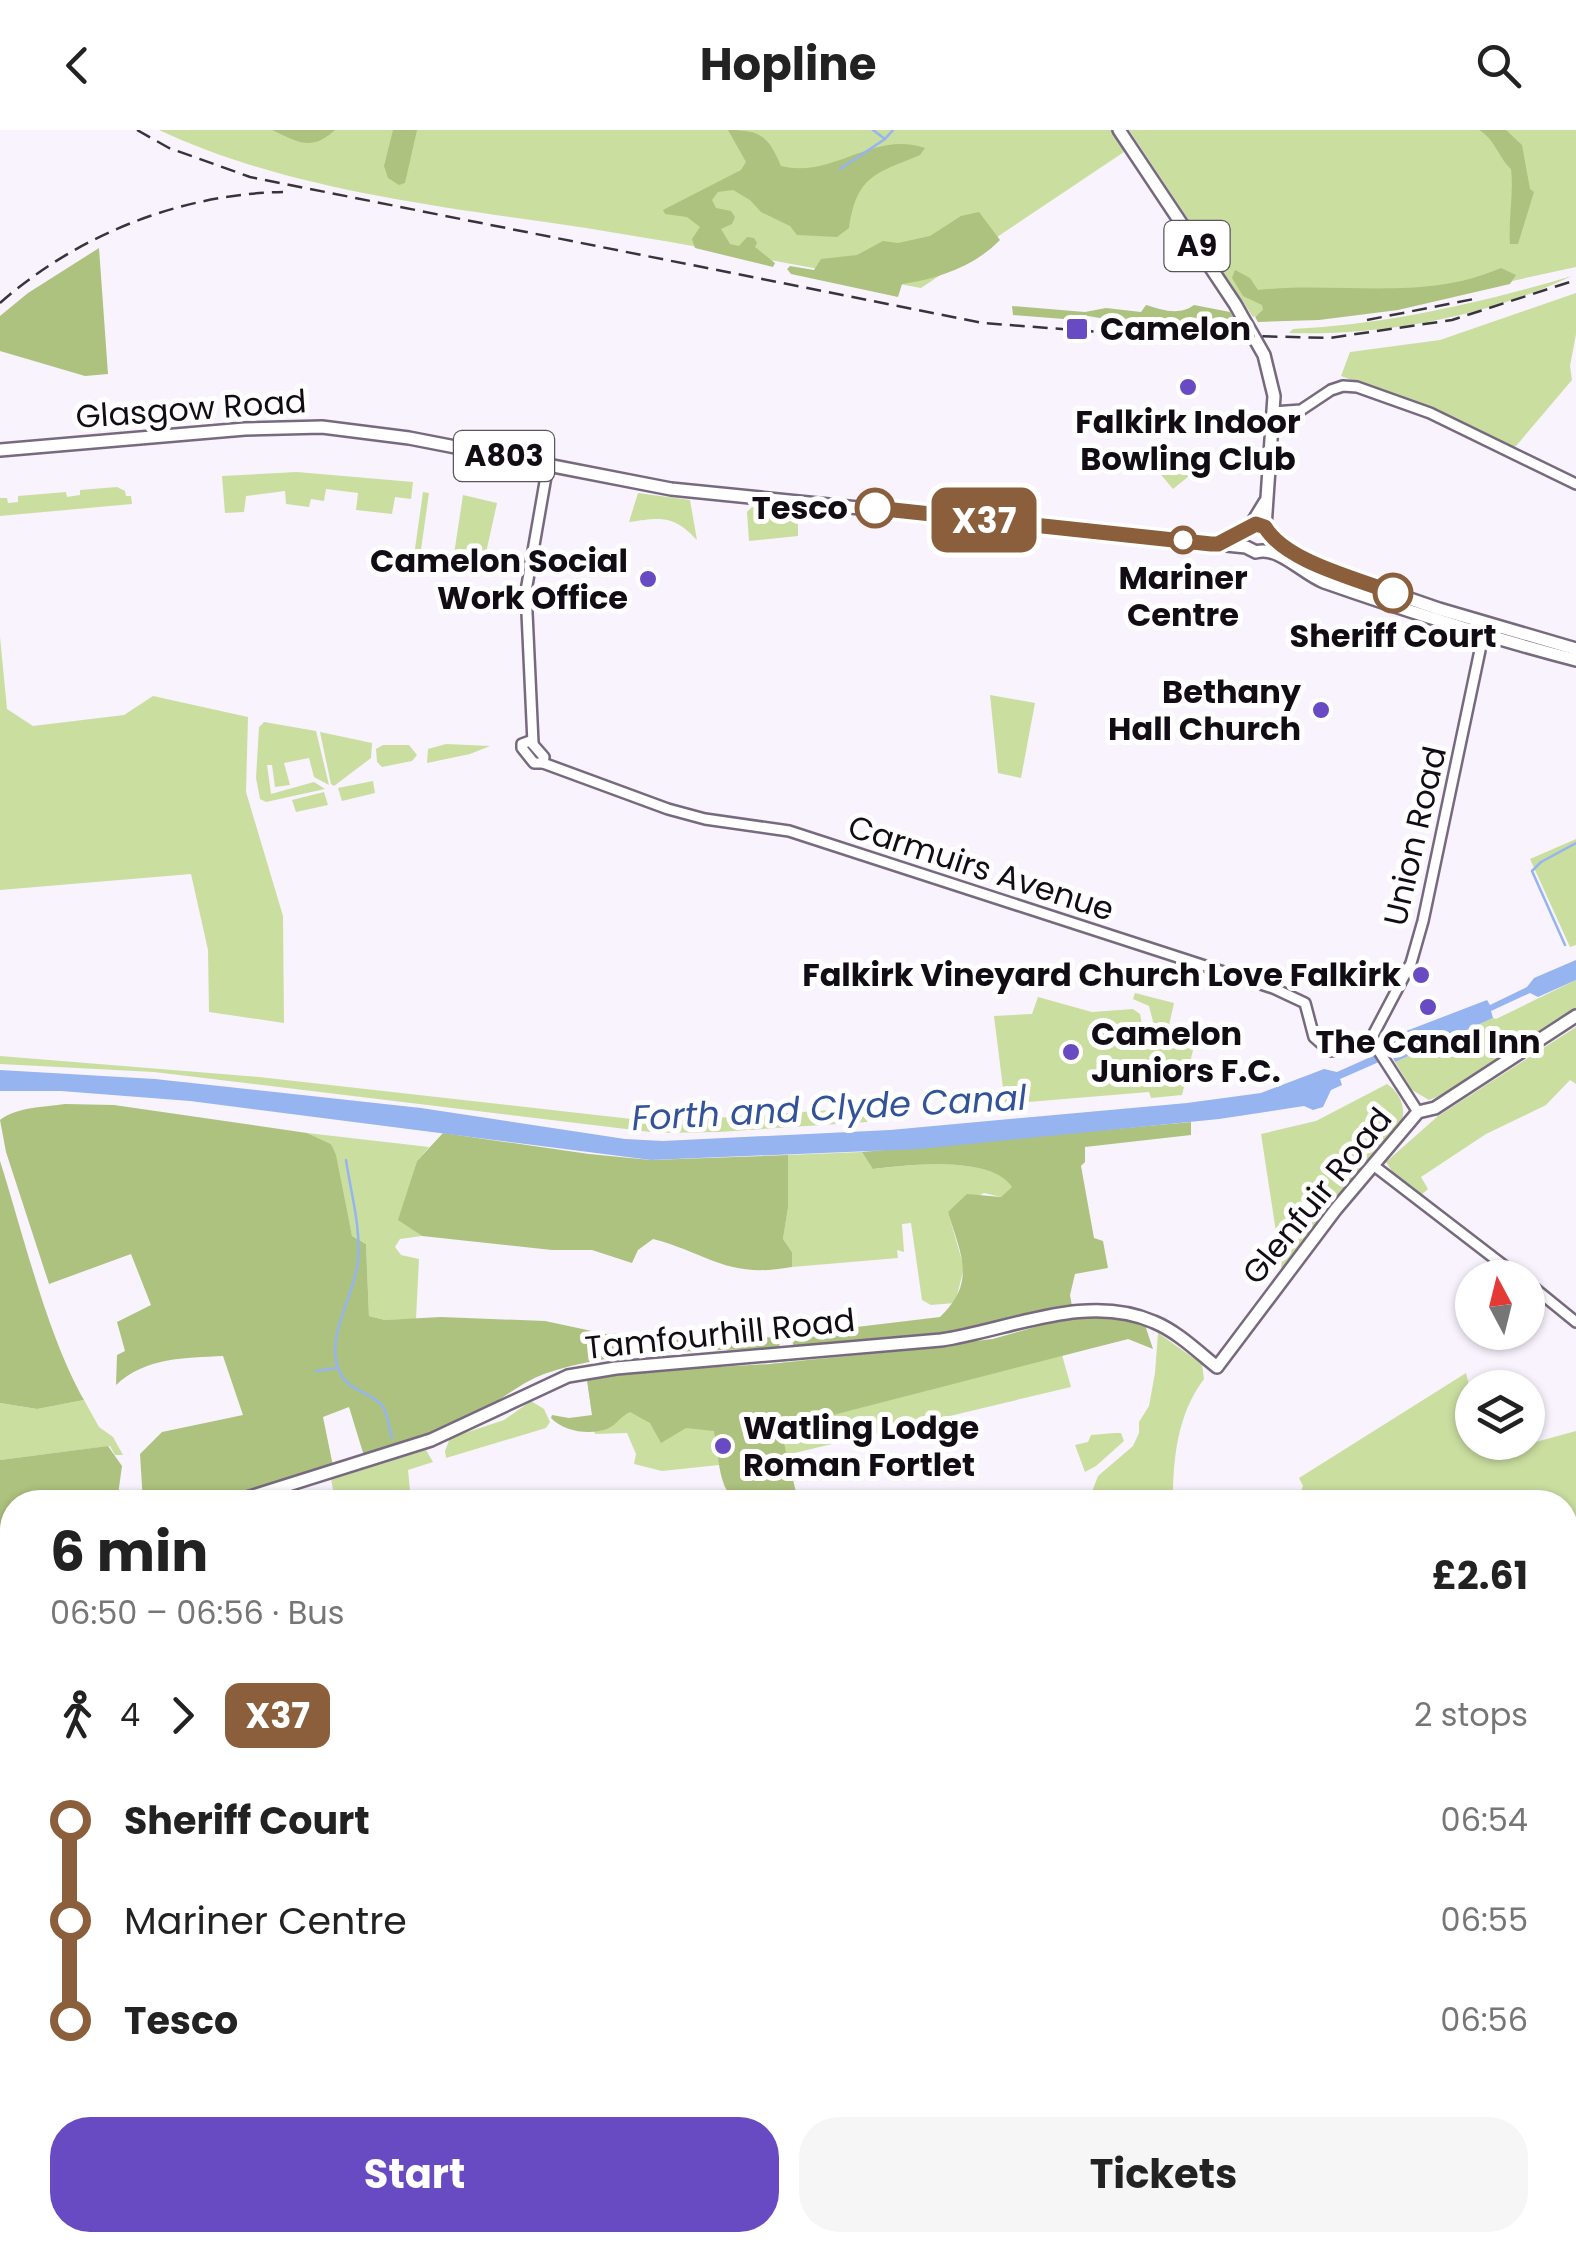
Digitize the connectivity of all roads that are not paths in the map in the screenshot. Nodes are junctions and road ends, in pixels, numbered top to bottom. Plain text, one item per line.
1 (1119, 130) edge
2 (1273, 412) junction
3 (0, 450) edge
4 (548, 465) junction
5 (1576, 484) edge
6 (1257, 530) junction
7 (1218, 544) junction
8 (1246, 547) junction
9 (1264, 549) junction
10 (1467, 618) junction
11 (1483, 636) junction
12 (1576, 649) edge
13 (1576, 660) edge
14 (1576, 1016) edge
15 (1371, 1039) junction
16 (1418, 1112) junction
17 (1373, 1165) junction
18 (1495, 1260) edge
19 (1545, 1296) edge
20 (1576, 1322) edge
21 (1217, 1366) joint
22 (272, 1490) edge

1 - 2 main road, A9
2 - 5 street
2 - 6 main road, A9
3 - 4 main road, Glasgow Road / A803
4 - 7 main road, Glasgow Road / A803
4 - 15 street, Carmuirs Avenue
6 - 7 main road
6 - 8 main road
6 - 9 main road
6 - 10 main road
7 - 8 main road, Glasgow Road / A803
8 - 9 main road, Glasgow Road
9 - 11 main road
10 - 11 main road
10 - 12 main road
11 - 13 main road
11 - 15 street, Union Road
14 - 16 main road, Glenfuir Road
15 - 16 street
16 - 17 main road, Glenfuir Road
17 - 18 street
17 - 21 main road, Glenfuir Road
19 - 20 street
21 - 22 main road, Tamfourhill Road

